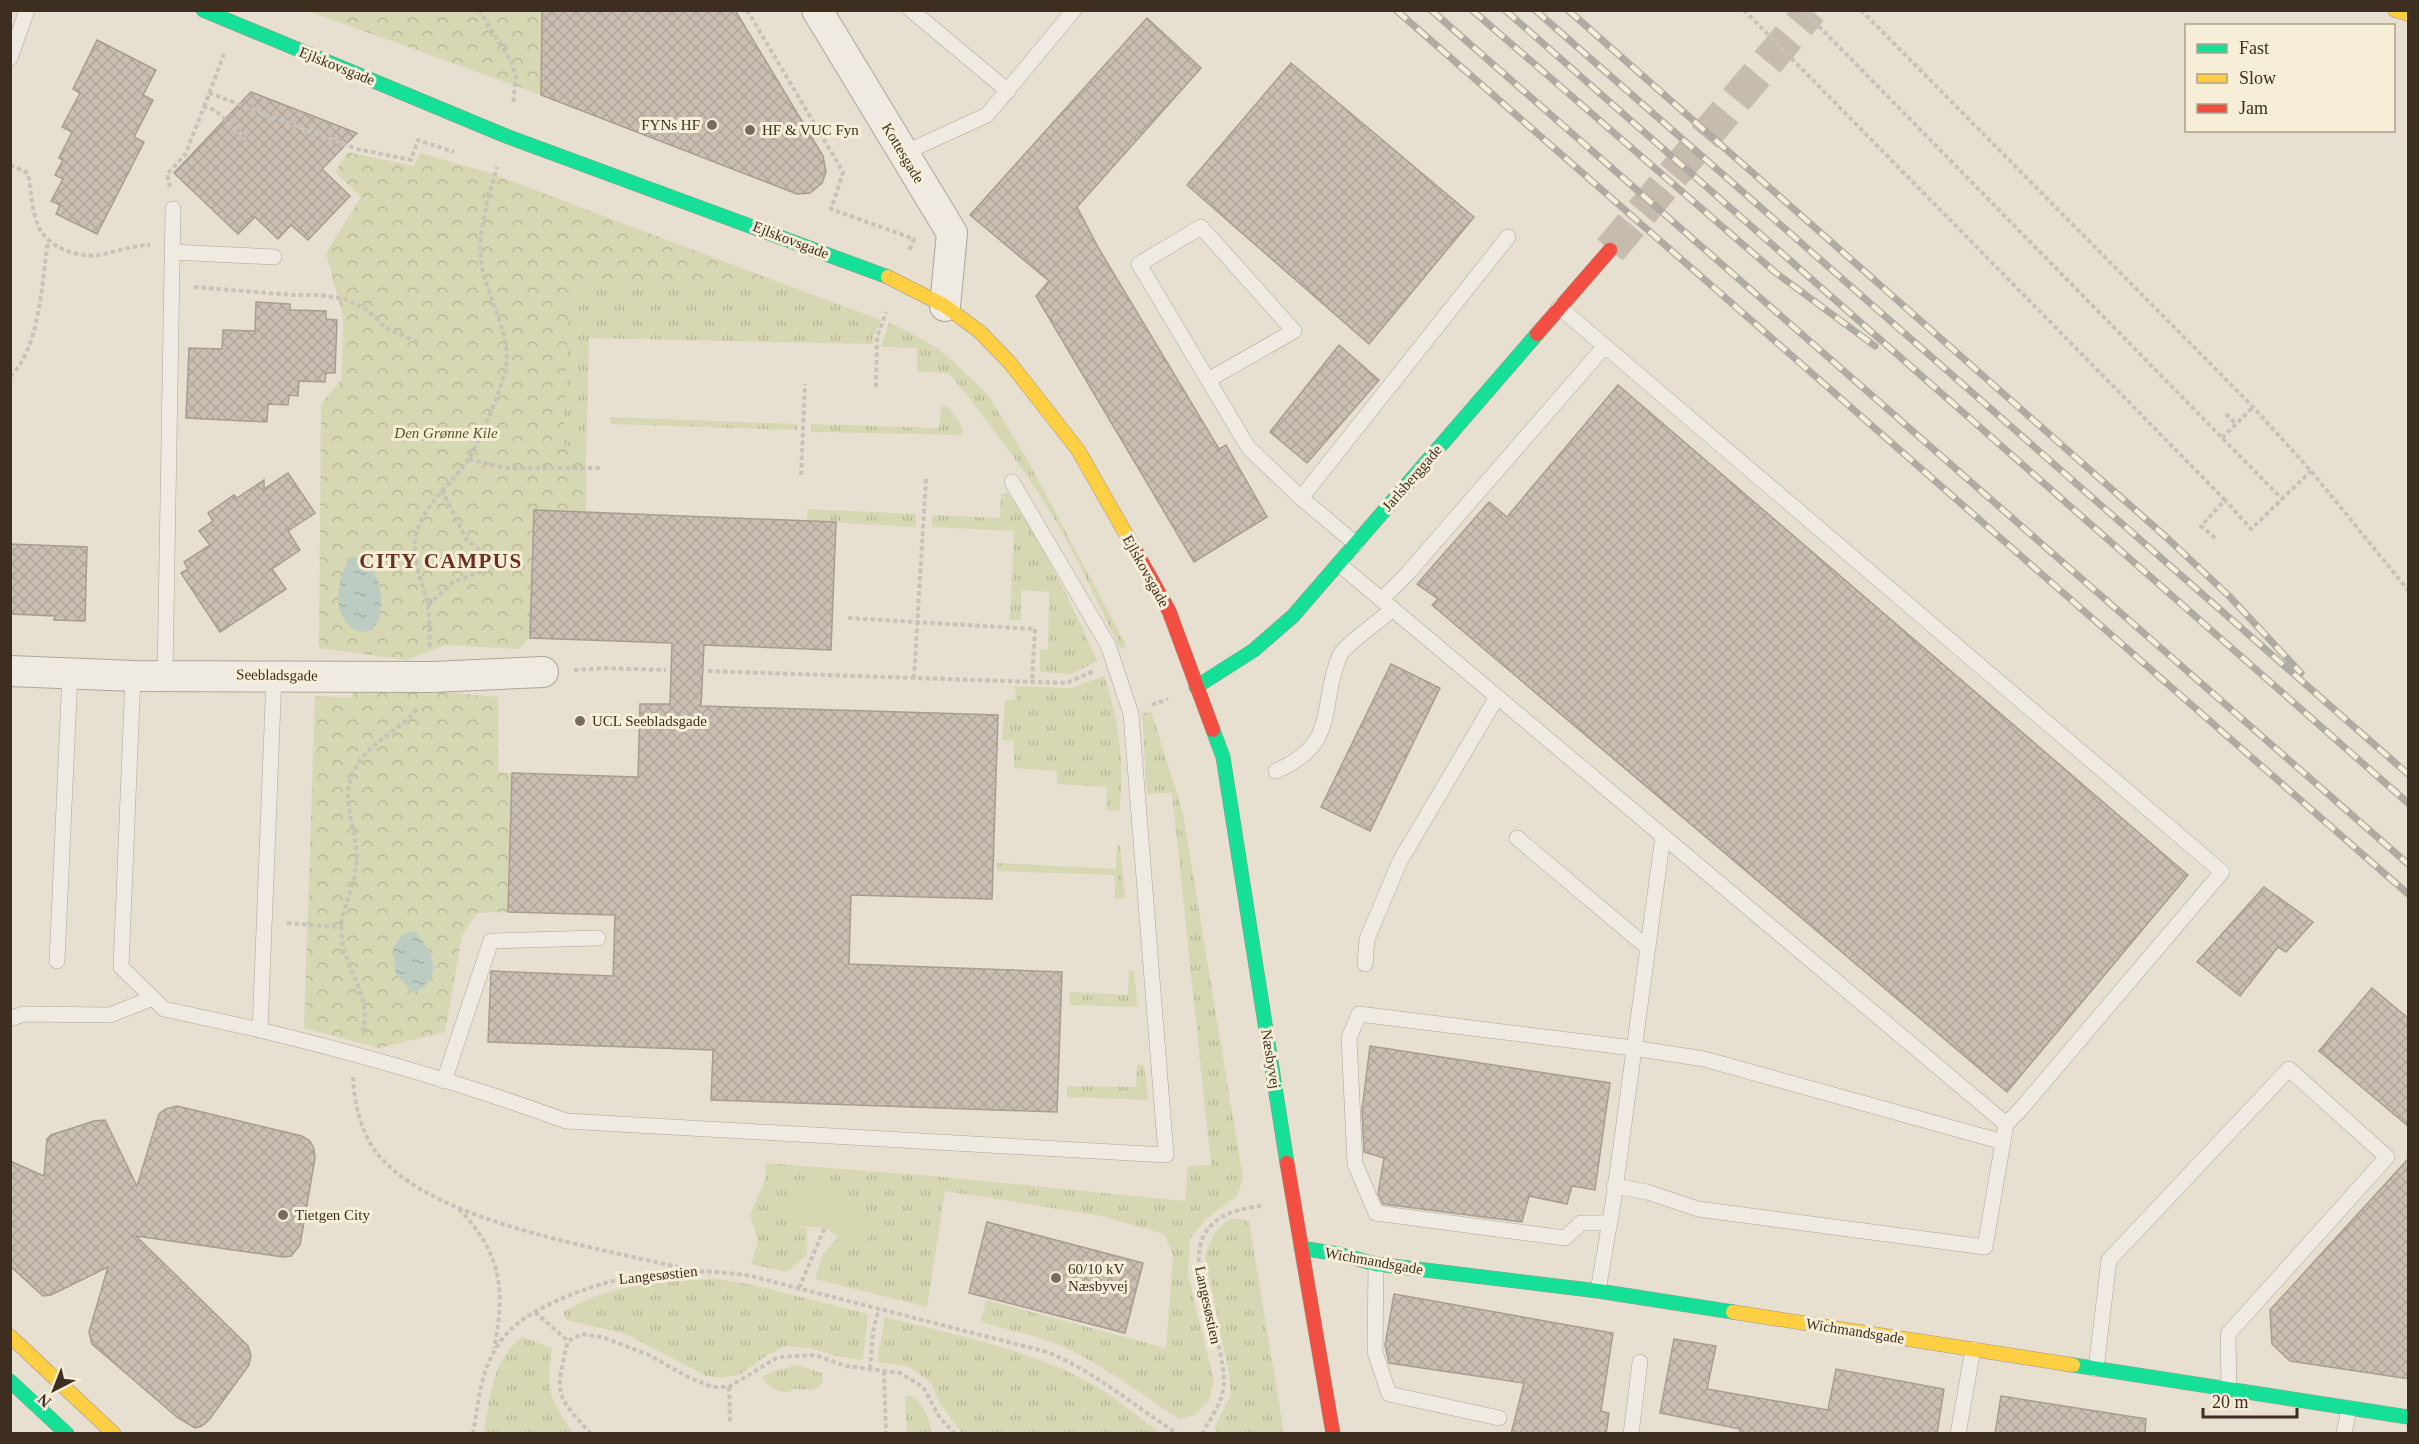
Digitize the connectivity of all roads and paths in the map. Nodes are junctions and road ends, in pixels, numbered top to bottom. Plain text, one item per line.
1 (27, 10) edge
2 (203, 10) edge
3 (479, 10) edge
4 (747, 10) edge
5 (816, 10) edge
6 (911, 10) edge
7 (1074, 10) edge
8 (1744, 10) edge
9 (1803, 10) edge
10 (1861, 10) edge
11 (2395, 10) edge
12 (2409, 14) edge
13 (236, 24) junction
14 (10, 58) edge
15 (1008, 91) junction
16 (209, 93) junction
17 (204, 107) junction
18 (506, 136) junction
19 (246, 139) dead end
20 (904, 153) junction
21 (463, 155) dead end
22 (10, 165) edge
23 (173, 209) joint
24 (1508, 237) dead end
25 (48, 241) junction
26 (148, 244) dead end
27 (1610, 250) tunnel mouth
28 (172, 252) junction
29 (908, 254) dead end
30 (274, 257) dead end
31 (171, 285) junction
32 (945, 306) junction
33 (1559, 307) junction
34 (886, 312) dead end
35 (420, 343) dead end
36 (1605, 346) junction
37 (10, 376) edge
38 (1208, 380) junction
39 (805, 384) dead end
40 (876, 387) dead end
41 (2253, 407) junction
42 (2226, 414) dead end
43 (2236, 424) junction
44 (2222, 438) junction
45 (469, 459) junction
46 (600, 468) dead end
47 (2311, 471) junction
48 (801, 475) dead end
49 (926, 479) dead end
50 (1012, 482) dead end
51 (442, 490) junction
52 (1301, 498) junction
53 (2282, 499) junction
54 (2225, 500) junction
55 (2215, 538) dead end
56 (1356, 544) junction
57 (1339, 564) junction
58 (500, 565) junction
59 (525, 567) dead end
60 (2409, 590) edge
61 (1388, 604) junction
62 (428, 605) junction
63 (848, 618) dead end
64 (918, 622) junction
65 (1113, 663) junction
66 (666, 670) dead end
67 (10, 671) edge
68 (708, 671) dead end
69 (543, 672) joint
70 (70, 674) junction
71 (165, 675) junction
72 (133, 676) junction
73 (274, 676) junction
74 (432, 676) junction
75 (914, 678) junction
76 (1032, 682) junction
77 (1196, 687) junction
78 (1497, 696) junction
79 (1131, 714) junction
80 (1276, 771) dead end
81 (1663, 836) junction
82 (1517, 838) dead end
83 (264, 921) junction
84 (340, 927) junction
85 (598, 938) dead end
86 (1648, 948) junction
87 (57, 961) dead end
88 (1365, 963) dead end
89 (153, 998) junction
90 (10, 1019) edge
91 (260, 1030) junction
92 (1634, 1048) junction
93 (357, 1054) junction
94 (444, 1081) junction
95 (2006, 1124) junction
96 (2003, 1142) junction
97 (1614, 1186) junction
98 (1293, 1202) junction
99 (457, 1206) junction
100 (1610, 1223) junction
101 (825, 1227) dead end
102 (1301, 1248) junction
103 (1376, 1264) junction
104 (690, 1270) junction
105 (799, 1288) junction
106 (1598, 1291) junction
107 (879, 1308) junction
108 (535, 1312) junction
109 (10, 1336) edge
110 (568, 1341) junction
111 (1973, 1349) junction
112 (494, 1351) junction
113 (1640, 1362) dead end
114 (2096, 1369) junction
115 (870, 1370) junction
116 (884, 1371) junction
117 (10, 1381) edge
118 (729, 1387) junction
119 (2229, 1389) junction
120 (2349, 1408) junction
121 (2409, 1417) edge
122 (1499, 1418) dead end
123 (730, 1424) dead end
124 (66, 1434) edge
125 (114, 1434) edge
126 (473, 1434) edge
127 (591, 1434) edge
128 (886, 1434) edge
129 (955, 1434) edge
130 (1178, 1434) edge
131 (1202, 1434) edge
132 (1333, 1434) edge
133 (1631, 1434) edge
134 (1958, 1434) edge
135 (2344, 1434) edge

1 - 14 lane
2 - 13 street, Ejlskovsgade
3 - 18 path
4 - 29 path
5 - 20 street, Kottesgade
6 - 15 lane
7 - 15 lane
8 - 54 path
9 - 44 path
10 - 41 path
11 - 12 street
13 - 16 path
13 - 18 street, Ejlskovsgade
15 - 20 lane
16 - 17 path
16 - 21 path
17 - 19 path
17 - 23 path
18 - 32 street, Ejlskovsgade
18 - 45 path
20 - 32 street, Kottesgade
22 - 25 path
23 - 28 lane
24 - 52 lane
25 - 26 path
25 - 37 path
27 - 33 street, Jarlsberggade
28 - 30 lane
28 - 31 lane
31 - 35 path
31 - 71 lane
32 - 77 street, Ejlskovsgade
33 - 36 lane
33 - 56 street, Jarlsberggade
34 - 40 path
36 - 61 lane
36 - 95 lane
38 - 38 lane
38 - 52 lane
39 - 48 path
41 - 43 path
41 - 47 path
42 - 43 path
43 - 44 path
44 - 53 path
45 - 46 path
45 - 51 path
47 - 53 path
47 - 60 path
49 - 64 path
50 - 65 lane
51 - 58 path
51 - 62 path
52 - 56 lane
53 - 54 path
54 - 55 path
56 - 57 street, Jarlsberggade
57 - 61 lane
57 - 77 street, Jarlsberggade
58 - 59 path
58 - 62 path
61 - 78 lane
61 - 80 lane
62 - 74 path
63 - 64 path
64 - 75 path
64 - 76 path
65 - 76 path
65 - 79 lane
66 - 69 path
67 - 70 street, Seebladsgade
68 - 75 path
69 - 74 street, Seebladsgade
70 - 72 street, Seebladsgade
70 - 87 lane
71 - 72 street, Seebladsgade
71 - 73 street, Seebladsgade
72 - 89 lane
73 - 74 street, Seebladsgade
73 - 83 lane
74 - 84 path
75 - 76 path
77 - 79 path
77 - 98 street, Næsbyvej
78 - 81 lane
78 - 88 lane
79 - 94 lane
81 - 86 lane
81 - 95 lane
82 - 86 lane
83 - 84 path
83 - 91 lane
84 - 93 path
85 - 94 lane
86 - 92 lane
89 - 90 lane
89 - 91 lane
91 - 93 lane
92 - 96 lane
92 - 97 lane
92 - 100 lane
93 - 94 lane
93 - 99 path
95 - 96 lane
96 - 97 lane
97 - 100 lane
98 - 102 street, Næsbyvej
98 - 131 path, Langesøstien
99 - 104 path
99 - 112 path
100 - 106 lane
101 - 105 path
102 - 103 street, Wichmandsgade
102 - 132 street, Næsbyvej
103 - 106 street, Wichmandsgade
103 - 122 lane
104 - 105 path, Langesøstien
104 - 108 path, Langesøstien
105 - 107 path, Langesøstien
106 - 111 street, Wichmandsgade
107 - 115 path
107 - 130 path, Langesøstien
108 - 110 path
108 - 112 path, Langesøstien
109 - 125 street
110 - 118 path
110 - 127 path
111 - 114 street, Wichmandsgade
111 - 134 lane
112 - 126 path, Langesøstien
113 - 133 lane
114 - 119 street, Wichmandsgade
114 - 119 lane
115 - 116 path
115 - 118 path
116 - 128 path
116 - 129 path
117 - 124 street
118 - 123 path
119 - 120 street, Wichmandsgade
120 - 121 street, Wichmandsgade
120 - 135 lane

